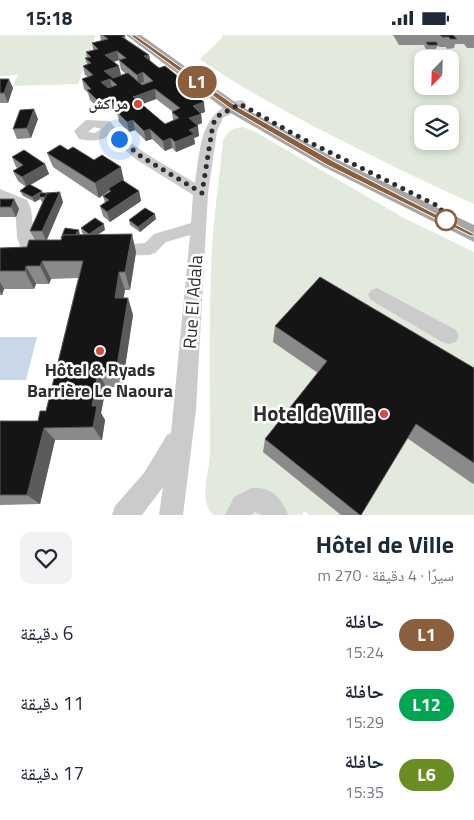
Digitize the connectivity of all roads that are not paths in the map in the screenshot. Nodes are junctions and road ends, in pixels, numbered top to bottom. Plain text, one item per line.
1 (133, 35) edge
2 (143, 35) edge
3 (237, 106) junction
4 (142, 157) junction
5 (202, 193) junction
6 (0, 194) edge
7 (474, 223) edge
8 (199, 226) junction
9 (474, 234) edge
10 (66, 250) edge
11 (95, 250) edge
12 (377, 295) dead end
13 (449, 336) dead end
14 (180, 434) junction
15 (124, 515) edge
16 (172, 515) edge
17 (237, 515) edge
18 (276, 515) edge

1 - 3 main road
2 - 3 main road
3 - 5 street, Rue El Adala
3 - 7 main road
3 - 9 main road
4 - 4 street
4 - 5 street
5 - 8 street, Rue El Adala
6 - 10 street
8 - 11 street
8 - 14 street, Rue El Adala
12 - 13 street
14 - 15 street
14 - 16 street, Rue El Adala
17 - 18 street

